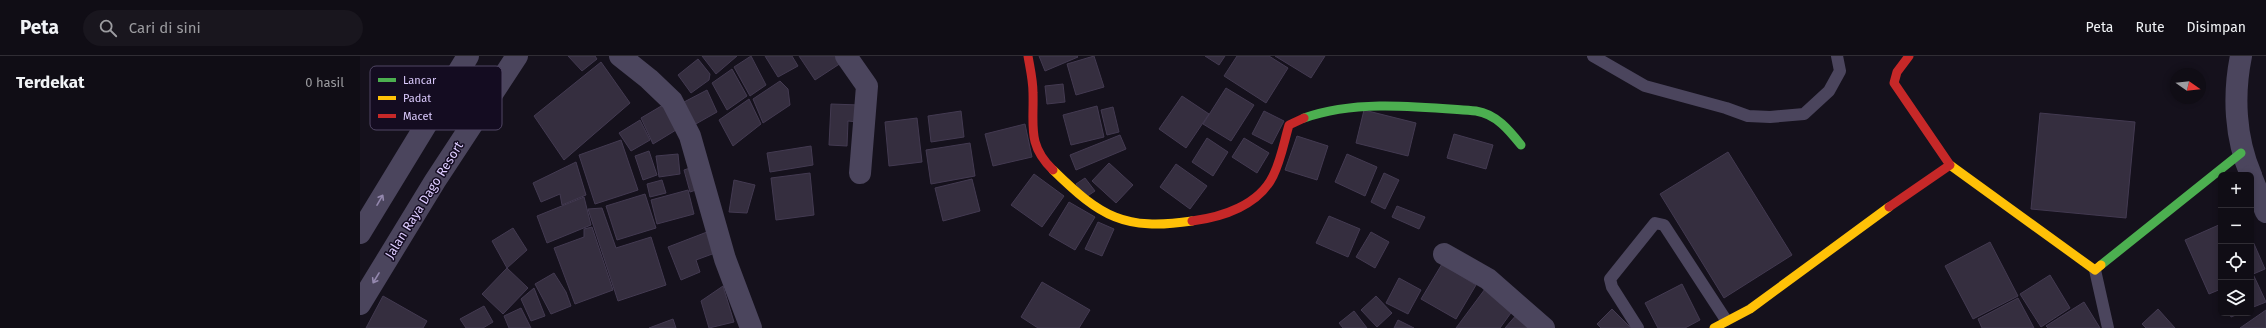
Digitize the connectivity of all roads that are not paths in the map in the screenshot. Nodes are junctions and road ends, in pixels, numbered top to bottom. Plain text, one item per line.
1 (468, 56) edge
2 (517, 56) edge
3 (620, 56) edge
4 (846, 56) edge
5 (1028, 56) edge
6 (1593, 56) edge
7 (1837, 56) edge
8 (2240, 56) edge
9 (1905, 60) edge
10 (462, 66) edge
11 (502, 79) edge
12 (423, 130) edge
13 (468, 130) edge
14 (1521, 145) dead end
15 (2241, 153) junction
16 (1950, 165) junction
17 (2250, 172) edge
18 (860, 173) dead end
19 (2254, 182) edge
20 (2266, 212) edge
21 (360, 233) edge
22 (1444, 254) dead end
23 (2095, 270) junction
24 (360, 304) edge
25 (1726, 320) junction
26 (751, 328) edge
27 (1544, 328) edge
28 (1638, 328) edge
29 (1714, 328) edge
30 (2108, 328) edge

10 -> 1 street
2 -> 11 street, Jalan Raya Dago Resort
3 - 26 street
4 - 18 street
5 - 14 street
6 - 7 lane
8 - 15 street
9 - 16 street
21 -> 12 street
13 -> 24 street, Jalan Raya Dago Resort
15 - 17 street
15 - 23 street
16 - 23 street
16 - 25 street
19 - 20 street
22 - 27 street
23 - 30 lane
25 - 28 lane
25 - 29 street

